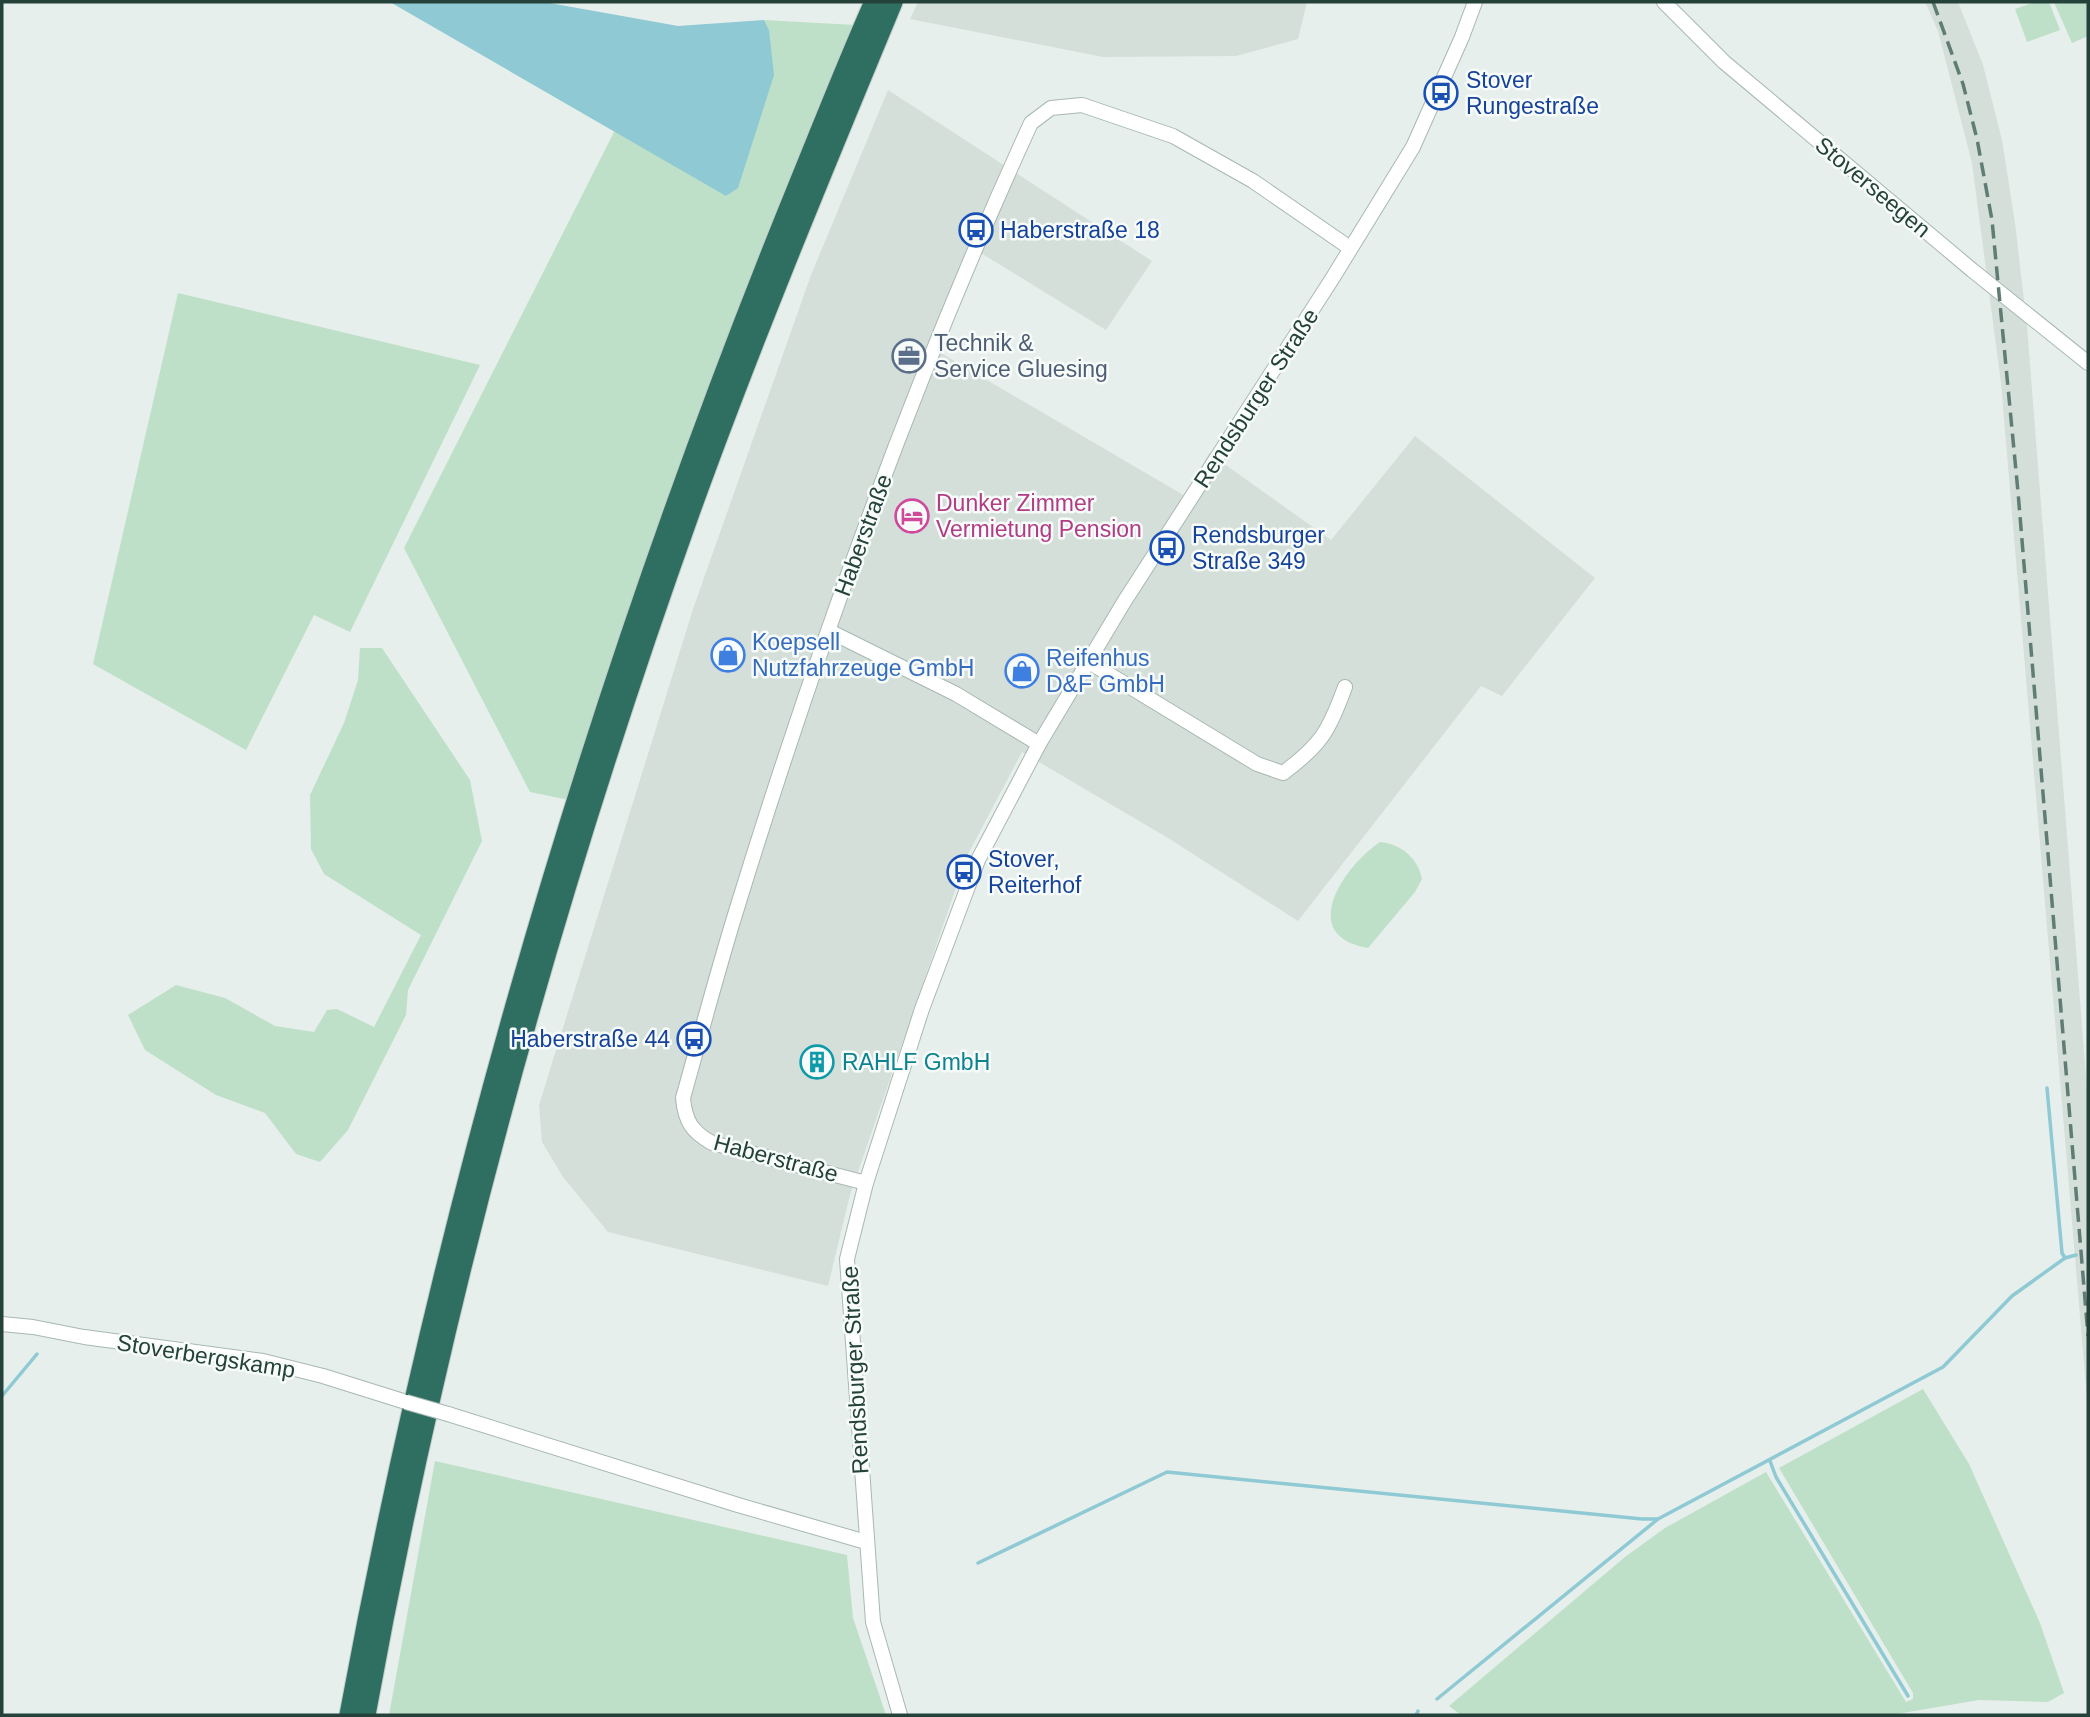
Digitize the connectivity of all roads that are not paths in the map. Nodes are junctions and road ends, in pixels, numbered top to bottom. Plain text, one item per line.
1 (875, 2) edge
2 (892, 2) edge
3 (1475, 2) edge
4 (1664, 2) edge
5 (1350, 248) junction
6 (2088, 363) edge
7 (829, 631) junction
8 (1089, 662) junction
9 (1345, 687) dead end
10 (1039, 744) junction
11 (866, 1183) junction
12 (2, 1324) edge
13 (866, 1542) junction
14 (350, 1715) edge
15 (365, 1715) edge
16 (900, 1715) edge

1 - 14 highway
2 - 15 highway
3 - 5 street, Rendsburger Straße
4 - 6 street, Stoverseegen
5 - 7 street, Haberstraße
5 - 8 street, Rendsburger Straße
7 - 10 street
7 - 11 street, Haberstraße
8 - 9 street
8 - 10 street, Rendsburger Straße
10 - 11 street, Rendsburger Straße
11 - 13 street, Rendsburger Straße
12 - 13 street, Stoverbergskamp, bridge
13 - 16 street, Rendsburger Straße

